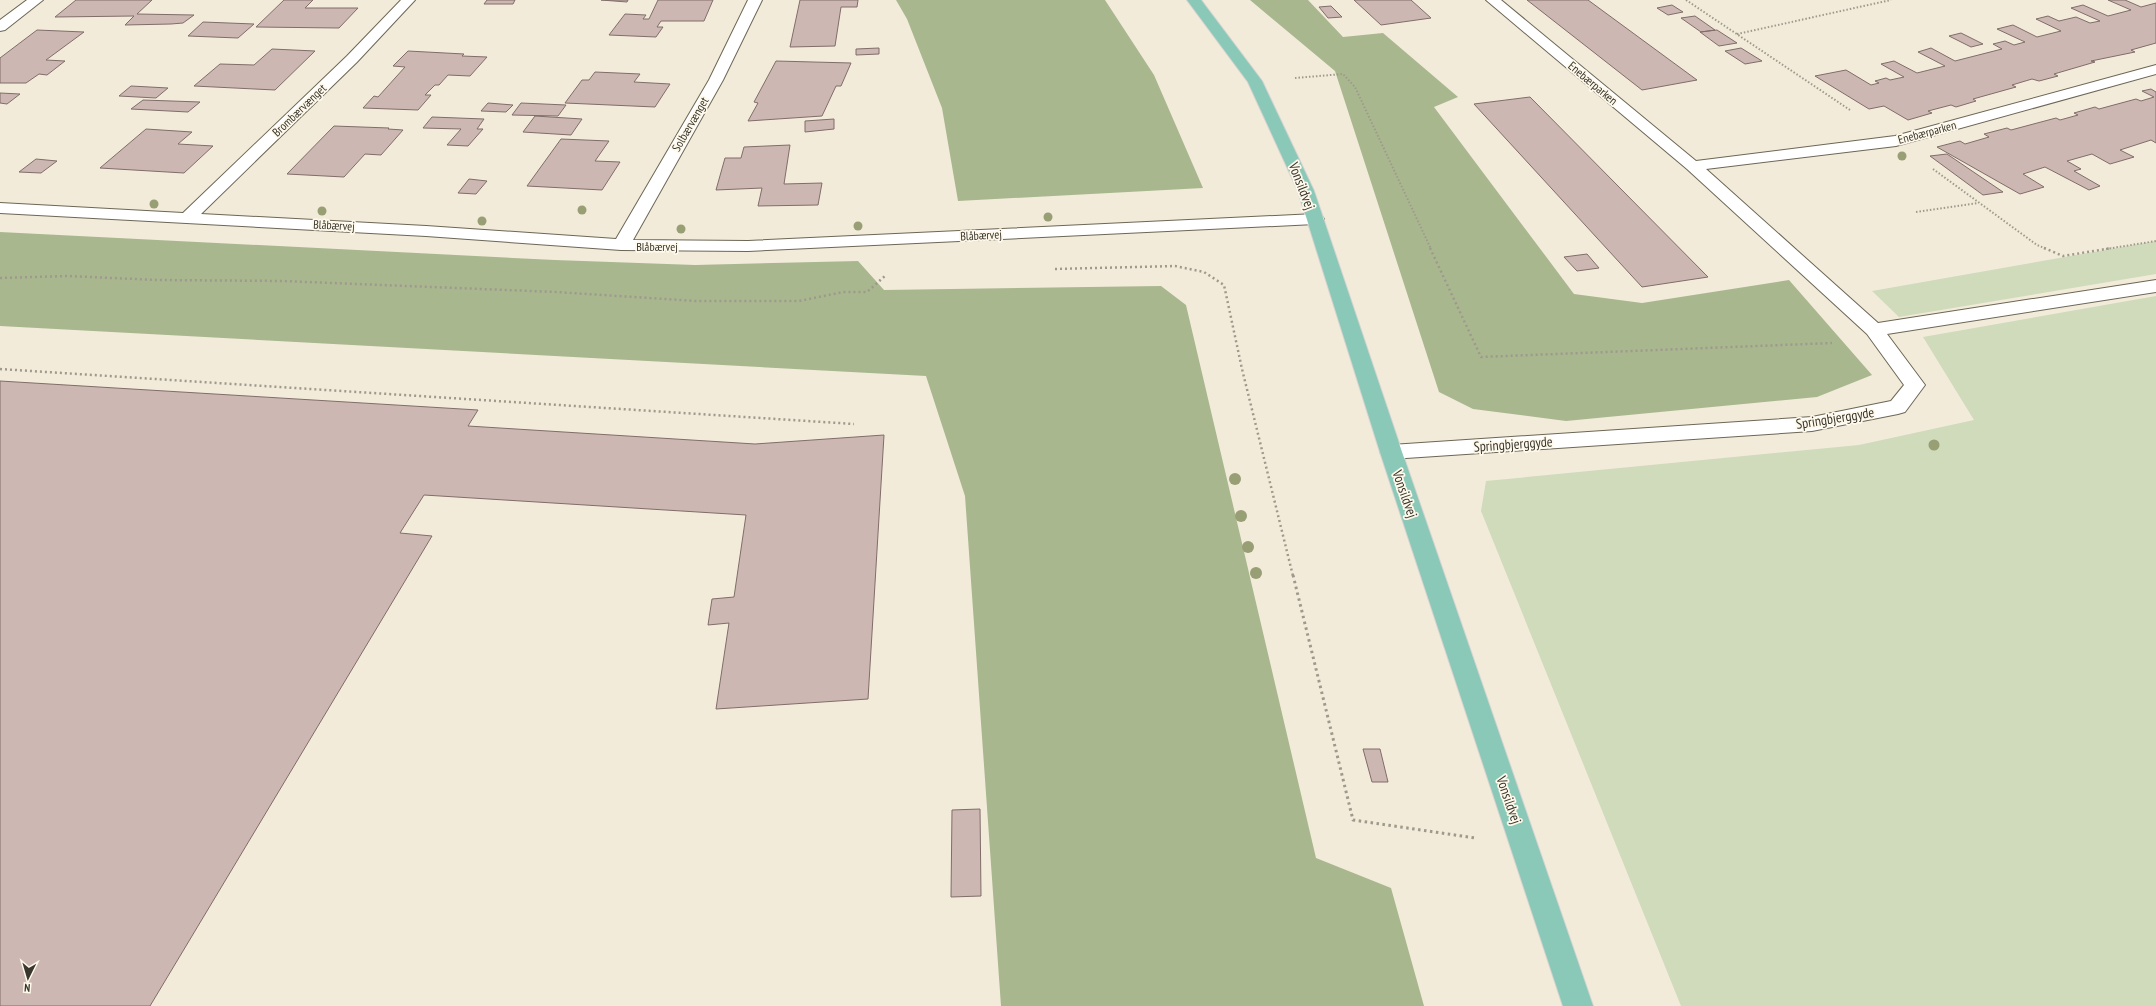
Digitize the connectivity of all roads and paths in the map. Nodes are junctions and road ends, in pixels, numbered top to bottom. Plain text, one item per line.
1 (36, 0) edge
2 (408, 0) edge
3 (755, 0) edge
4 (1194, 0) edge
5 (1493, 0) edge
6 (1891, 0) edge
7 (0, 27) edge
8 (1736, 34) dead end
9 (2156, 69) edge
10 (1255, 81) junction
11 (1693, 166) junction
12 (1979, 202) dead end
13 (0, 208) edge
14 (1916, 212) dead end
15 (188, 217) junction
16 (1315, 219) junction
17 (877, 240) junction
18 (621, 245) junction
19 (1052, 269) dead end
20 (0, 278) edge
21 (2156, 286) edge
22 (1879, 336) junction
23 (0, 369) edge
24 (854, 424) dead end
25 (1391, 452) junction
26 (1524, 845) junction
27 (1578, 1006) edge

1 - 7 street
2 - 15 street, Brombærvænget
3 - 18 street, Solbærvænget
4 - 10 main road, Vonsildvej
5 - 11 street, Enebærparken
6 - 8 path
9 - 11 street, Enebærparken
10 - 16 main road, Vonsildvej
10 - 22 path
11 - 22 street, Enebærparken
12 - 14 path
13 - 15 street, Blåbærvej
15 - 18 street, Blåbærvej
16 - 17 street, Blåbærvej
16 - 25 main road, Vonsildvej
17 - 18 street, Blåbærvej
17 - 20 path
19 - 26 path
21 - 22 street
22 - 25 street, Springbjerggyde
23 - 24 path
25 - 26 main road, Vonsildvej
26 - 27 main road, Vonsildvej

